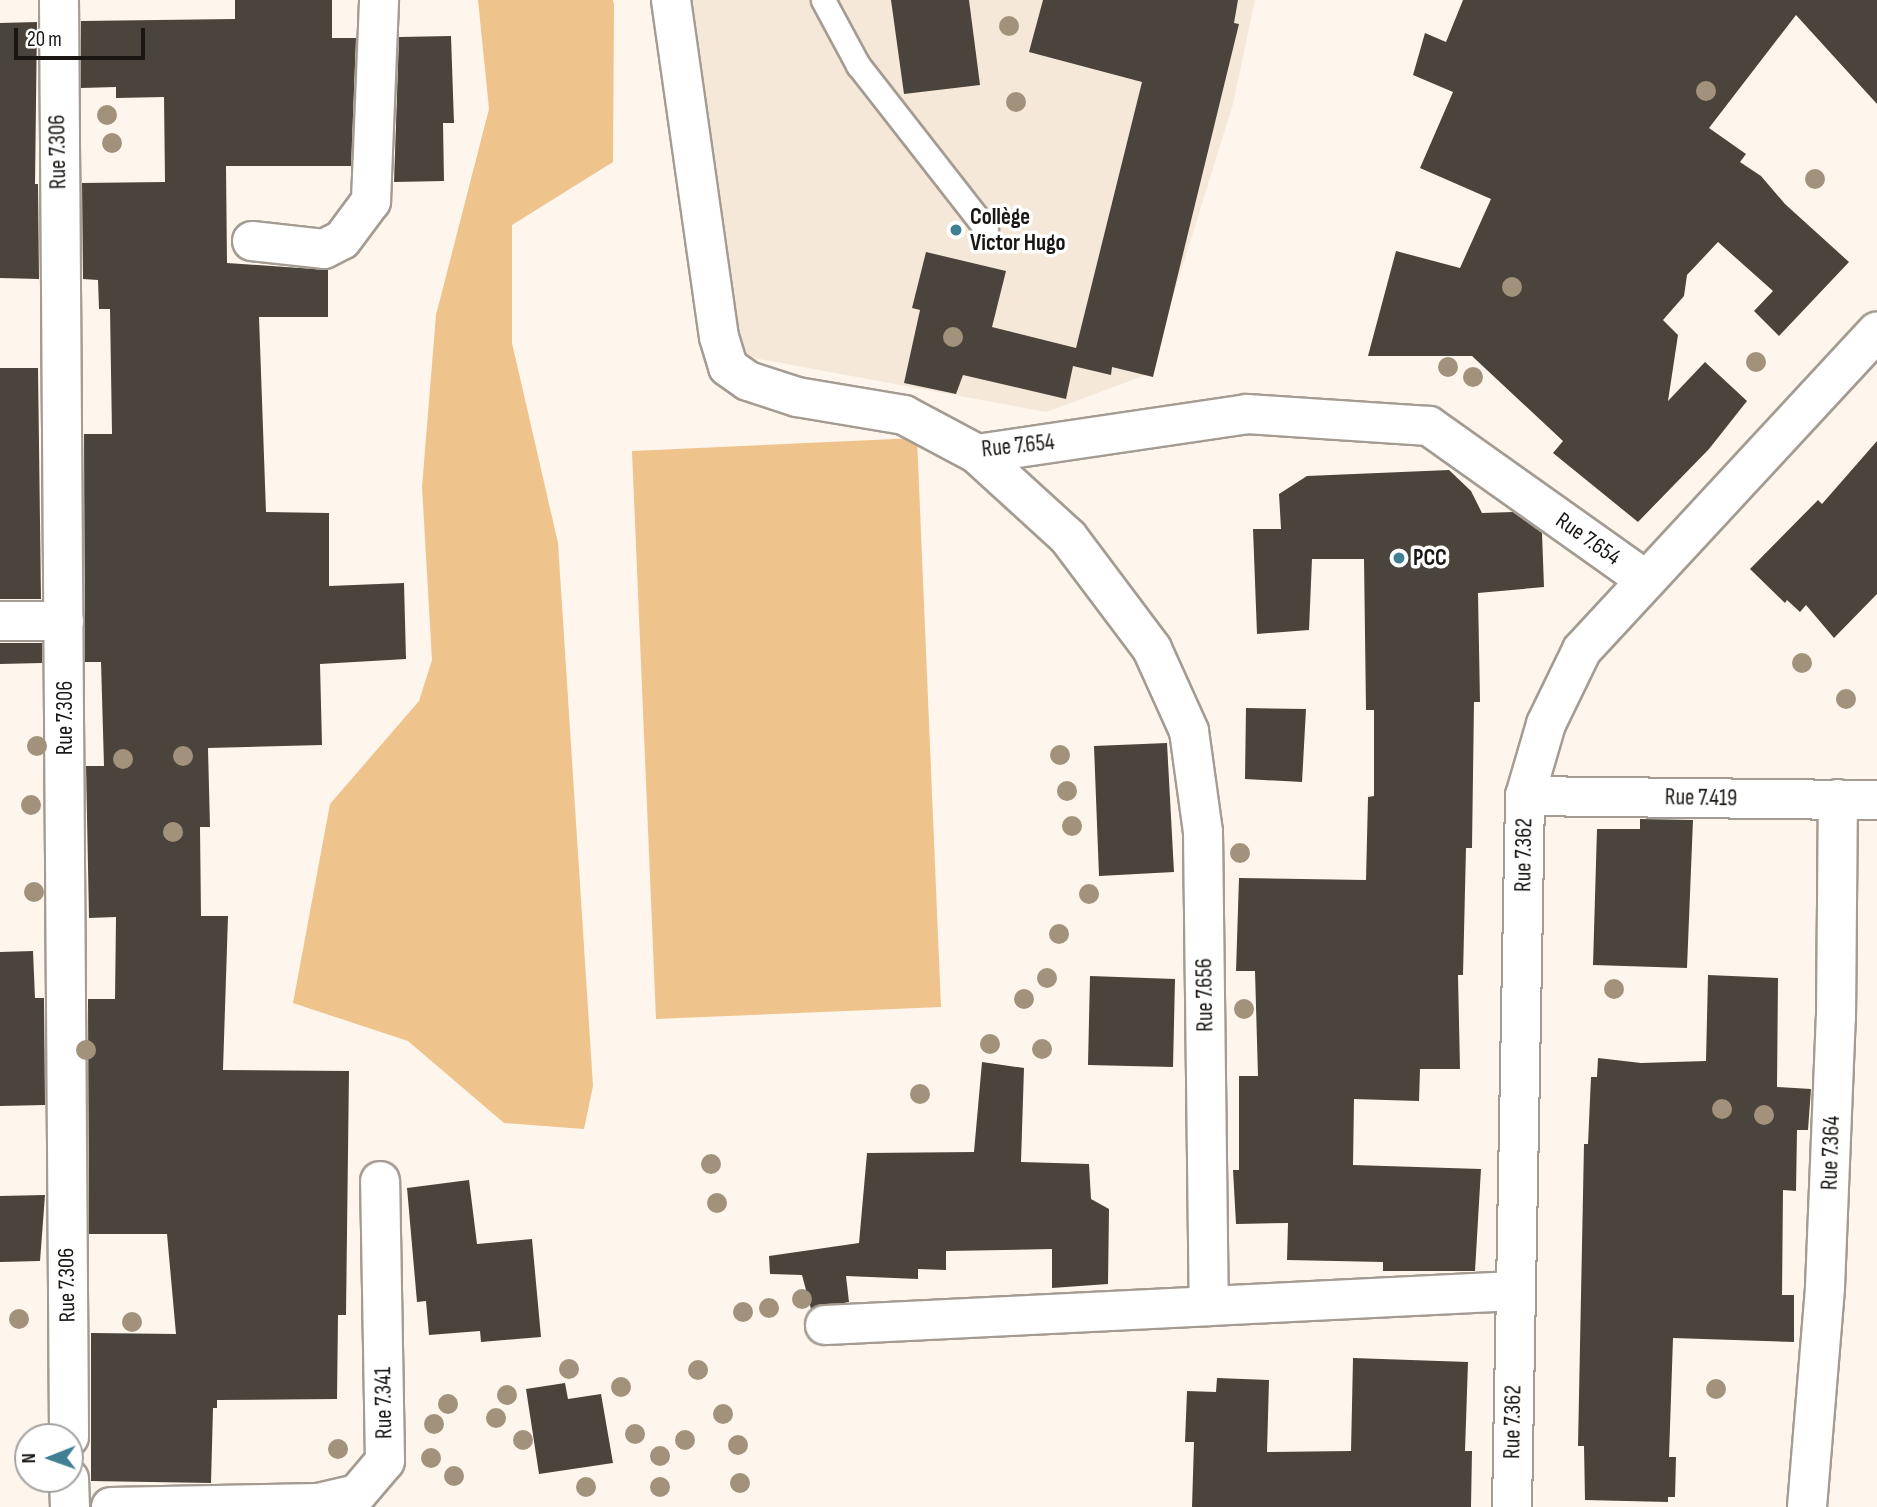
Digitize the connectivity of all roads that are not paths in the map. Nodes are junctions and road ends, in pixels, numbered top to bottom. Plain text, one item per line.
1 (59, 0) edge
2 (379, 0) edge
3 (671, 0) edge
4 (823, 0) edge
5 (986, 229) dead end
6 (252, 241) dead end
7 (1877, 331) edge
8 (977, 454) junction
9 (1646, 580) junction
10 (0, 621) edge
11 (64, 621) junction
12 (1525, 796) junction
13 (1838, 799) junction
14 (1877, 800) edge
15 (380, 1181) dead end
16 (1516, 1291) junction
17 (1209, 1306) junction
18 (825, 1325) dead end
19 (69, 1423) edge
20 (111, 1507) edge
21 (1512, 1507) edge
22 (1807, 1507) edge

1 - 11 street, Rue 7.306
2 - 6 street
3 - 8 street, Rue 7.654
4 - 5 lane
7 - 9 street, Rue 7.362
8 - 9 street, Rue 7.654
8 - 17 street, Rue 7.656
9 - 12 street, Rue 7.362
10 - 11 street
11 - 19 street, Rue 7.306
12 - 13 street, Rue 7.419
12 - 16 street, Rue 7.362
13 - 14 street, Rue 7.419
13 - 22 street, Rue 7.364
15 - 20 street, Rue 7.341
16 - 17 street
16 - 21 street, Rue 7.362
17 - 18 street

